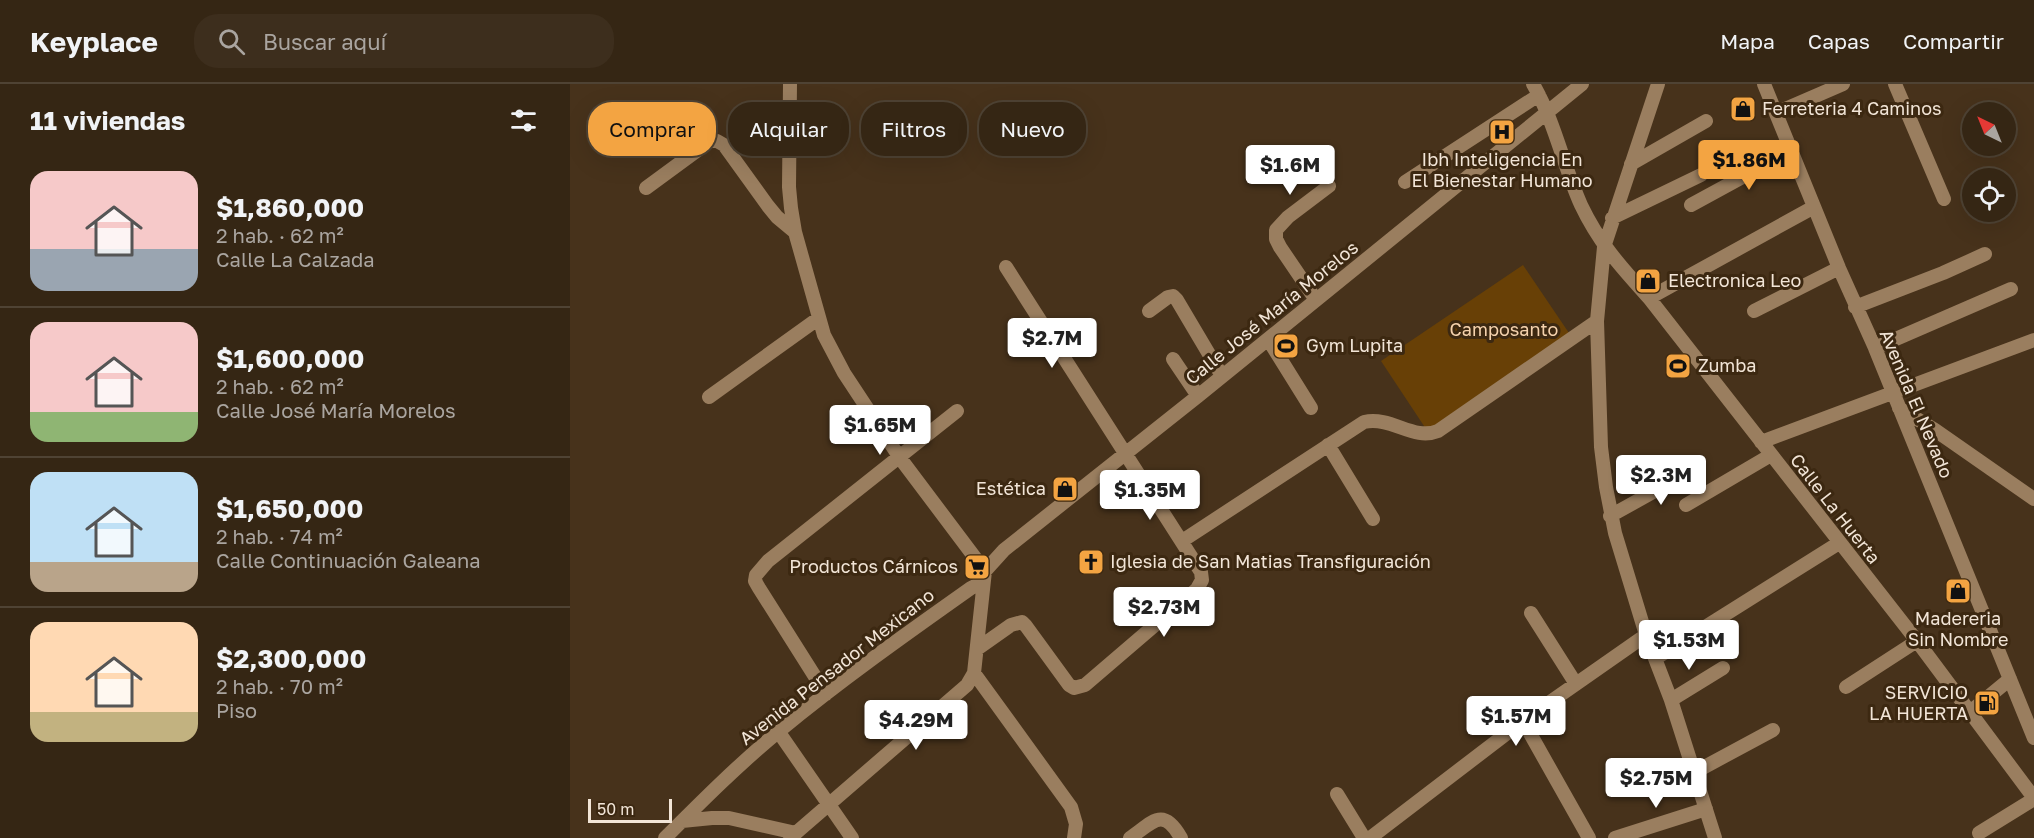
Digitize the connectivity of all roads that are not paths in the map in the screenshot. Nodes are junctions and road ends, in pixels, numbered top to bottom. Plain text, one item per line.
1 (790, 84) edge
2 (1582, 84) edge
3 (1658, 84) edge
4 (1764, 84) edge
5 (1843, 84) edge
6 (1895, 84) edge
7 (1536, 90) edge
8 (1776, 112) junction
9 (1547, 113) junction
10 (1706, 121) dead end
11 (1792, 150) junction
12 (1631, 164) junction
13 (1701, 175) dead end
14 (1405, 182) dead end
15 (1329, 186) dead end
16 (646, 188) dead end
17 (1944, 199) dead end
18 (1691, 205) dead end
19 (1814, 207) junction
20 (1612, 218) junction
21 (795, 232) junction
22 (1604, 247) junction
23 (1985, 254) dead end
24 (1006, 267) dead end
25 (1839, 268) junction
26 (2010, 290) dead end
27 (1649, 298) junction
28 (1316, 300) junction
29 (1856, 307) junction
30 (1149, 311) dead end
31 (1754, 311) dead end
32 (819, 318) junction
33 (1597, 321) junction
34 (1268, 339) junction
35 (2034, 340) edge
36 (1875, 348) junction
37 (1173, 359) dead end
38 (1222, 376) junction
39 (1892, 391) junction
40 (1198, 396) junction
41 (709, 397) dead end
42 (1311, 408) dead end
43 (1899, 408) junction
44 (957, 411) dead end
45 (1761, 442) junction
46 (1328, 445) junction
47 (1124, 454) junction
48 (1771, 455) junction
49 (900, 458) junction
50 (1696, 468) dead end
51 (2034, 499) edge
52 (1686, 505) dead end
53 (1610, 516) junction
54 (1372, 519) dead end
55 (1182, 541) junction
56 (1839, 543) junction
57 (984, 576) junction
58 (1532, 613) dead end
59 (1646, 635) junction
60 (1917, 641) junction
61 (977, 649) junction
62 (1656, 658) junction
63 (1723, 668) dead end
64 (974, 673) junction
65 (2010, 679) junction
66 (1575, 684) junction
67 (1846, 687) dead end
68 (826, 694) junction
69 (1671, 700) junction
70 (1970, 712) junction
71 (1523, 721) junction
72 (1773, 730) dead end
73 (778, 731) junction
74 (2034, 738) edge
75 (1695, 772) junction
76 (1337, 794) dead end
77 (2034, 799) edge
78 (828, 805) junction
79 (1706, 809) junction
80 (682, 821) junction
81 (1979, 833) dead end
82 (793, 836) edge
83 (665, 838) edge
84 (852, 838) edge
85 (1074, 838) edge
86 (1130, 838) edge
87 (1181, 838) edge
88 (1364, 838) edge
89 (1370, 838) edge
90 (1588, 838) edge
91 (1615, 838) edge
92 (1714, 838) edge

1 - 21 street
2 - 9 street, Calle José María Morelos
3 - 12 street
4 - 8 street, Avenida El Nevado
5 - 8 street
6 - 17 street
7 - 9 street, Calle La Huerta
7 - 14 street
8 - 11 street, Avenida El Nevado
9 - 22 street, Calle La Huerta
9 - 28 street, Calle José María Morelos
10 - 12 street
11 - 18 street
11 - 19 street, Avenida El Nevado
12 - 20 street
13 - 20 street
15 - 28 street
16 - 21 street
19 - 25 street, Avenida El Nevado
19 - 27 street
20 - 22 street
21 - 32 street
22 - 27 street, Calle La Huerta
22 - 33 street
23 - 29 street
24 - 47 street
25 - 29 street, Avenida El Nevado
25 - 31 street
26 - 36 street
27 - 45 street, Calle La Huerta
28 - 34 street, Calle José María Morelos
29 - 36 street, Avenida El Nevado
30 - 38 street
32 - 41 street
32 - 49 street
33 - 46 street
33 - 53 street
34 - 38 street, Calle José María Morelos
34 - 42 street
35 - 39 street
36 - 39 street, Avenida El Nevado
37 - 40 street
38 - 40 street, Calle José María Morelos
39 - 43 street, Avenida El Nevado
39 - 45 street
40 - 47 street, Calle José María Morelos
43 - 51 street
43 - 65 street, Avenida El Nevado
44 - 49 street
45 - 48 street, Calle La Huerta
46 - 54 street
46 - 55 street
47 - 55 street
47 - 57 street, Calle José María Morelos
48 - 52 street
48 - 56 street, Calle La Huerta
49 - 57 street
49 - 68 street
50 - 53 street
53 - 59 street
55 - 61 street
56 - 60 street, Calle La Huerta
56 - 62 street
57 - 61 street
57 - 68 street, Avenida Pensador Mexicano
58 - 66 street
59 - 62 street
59 - 66 street
60 - 67 street
60 - 70 street, Calle La Huerta
61 - 64 street
62 - 69 street
63 - 69 street
64 - 78 street
64 - 85 street
65 - 70 street
65 - 74 street, Avenida El Nevado
66 - 71 street
68 - 73 street, Avenida Pensador Mexicano
69 - 75 street
70 - 77 street, Calle La Huerta
71 - 89 street
71 - 90 street
72 - 75 street
73 - 78 street
73 - 80 street, Avenida Pensador Mexicano
75 - 79 street
76 - 88 street
77 - 81 street
78 - 82 street
78 - 84 street
79 - 91 street
79 - 92 street
80 - 82 street
80 - 83 street, Avenida Pensador Mexicano
86 - 87 street

